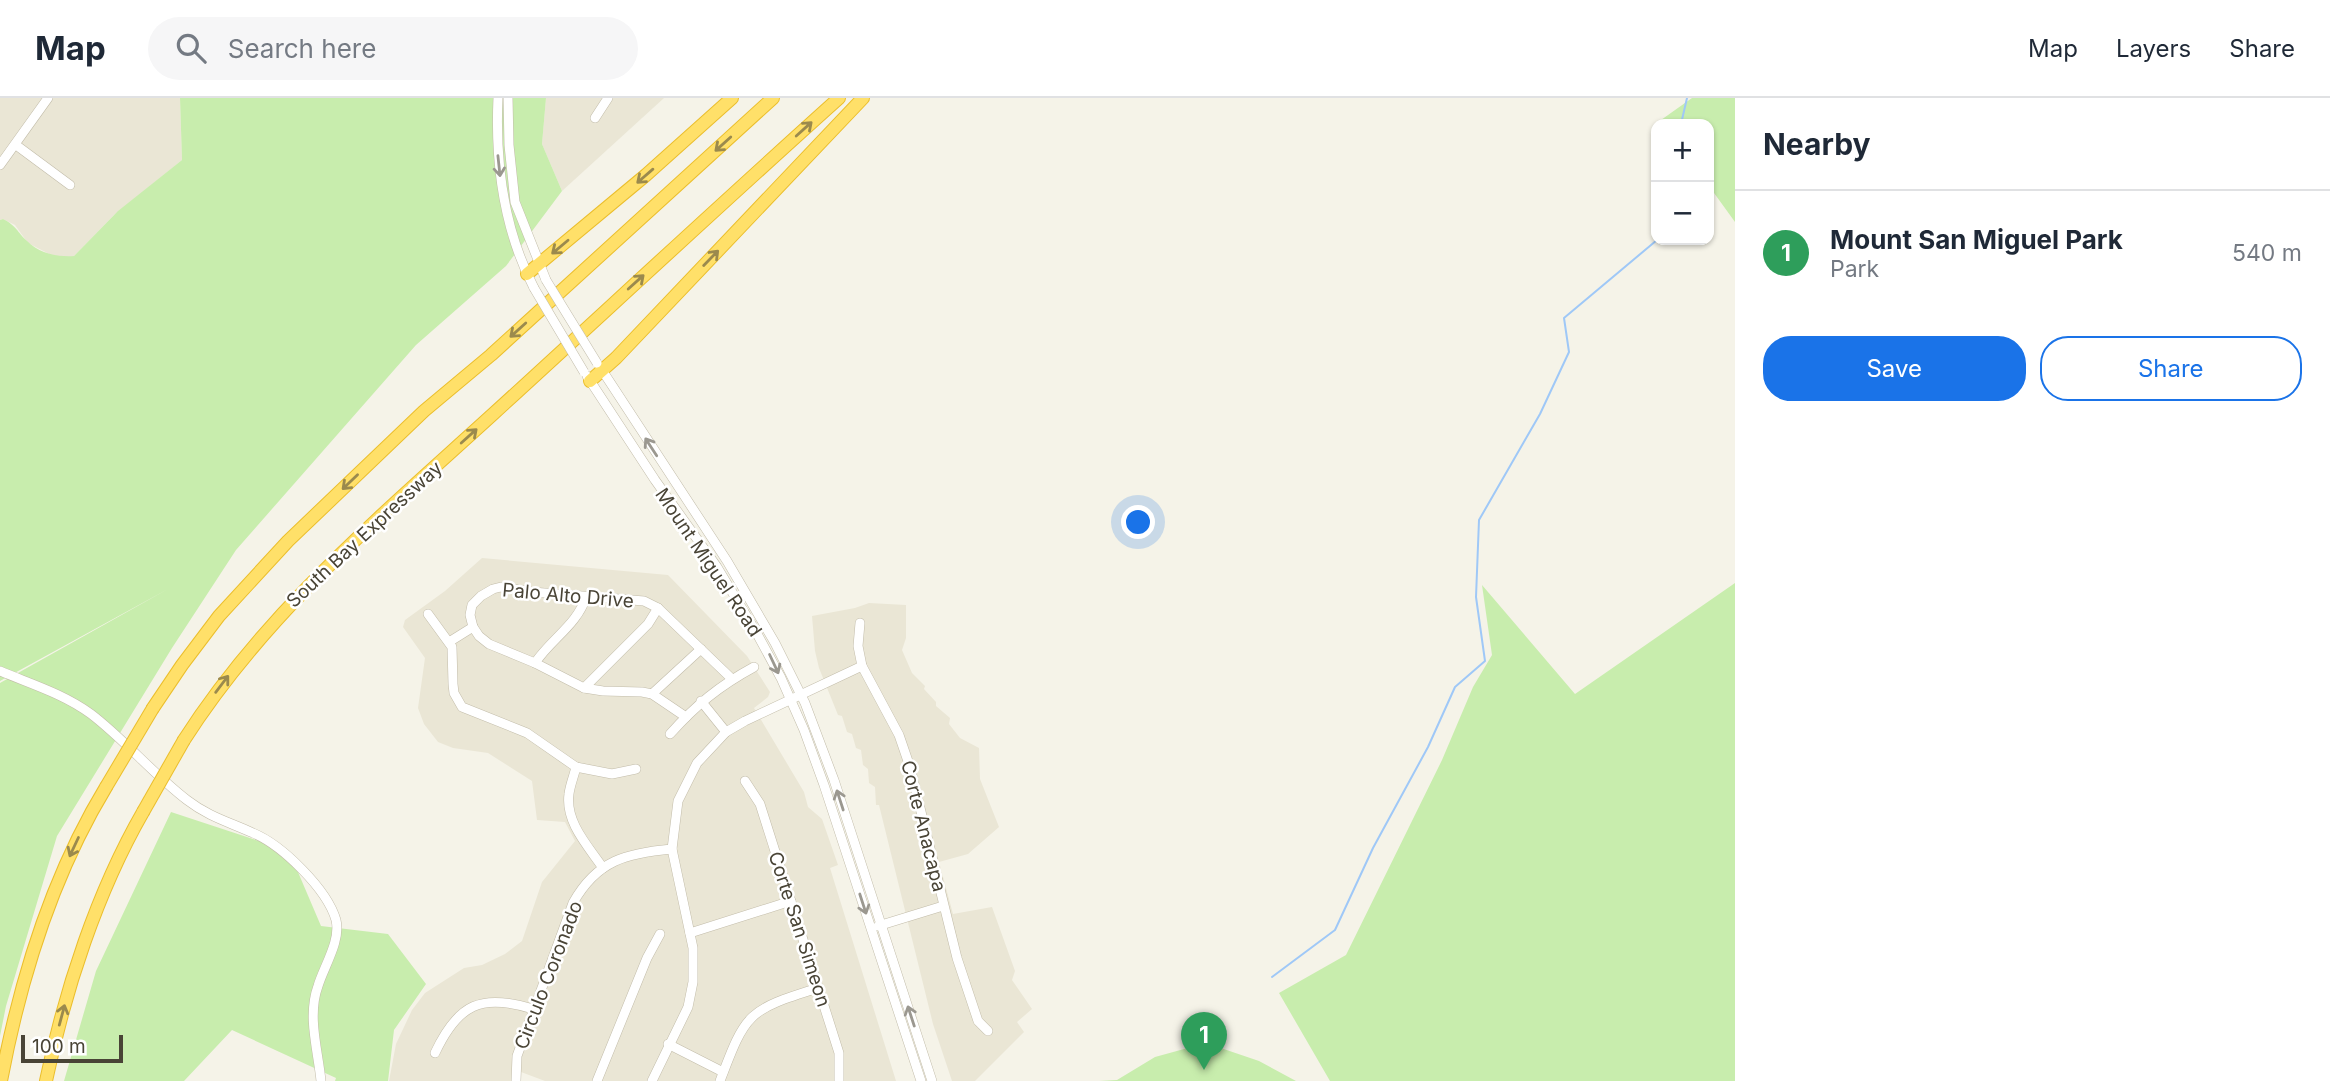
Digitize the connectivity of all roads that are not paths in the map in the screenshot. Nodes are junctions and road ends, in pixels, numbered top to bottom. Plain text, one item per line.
1 (48, 98) edge
2 (498, 98) edge
3 (508, 98) edge
4 (608, 98) edge
5 (732, 98) edge
6 (774, 98) edge
7 (839, 98) edge
8 (863, 98) edge
9 (595, 118) dead end
10 (16, 145) junction
11 (0, 165) edge
12 (70, 185) dead end
13 (539, 265) junction
14 (527, 274) junction
15 (600, 367) junction
16 (587, 377) junction
17 (586, 597) junction
18 (658, 608) junction
19 (428, 614) dead end
20 (860, 624) dead end
21 (473, 626) junction
22 (449, 642) junction
23 (701, 649) junction
24 (535, 663) junction
25 (862, 666) junction
26 (754, 667) dead end
27 (0, 671) edge
28 (732, 679) junction
29 (584, 688) junction
30 (652, 694) junction
31 (800, 694) junction
32 (790, 698) junction
33 (701, 701) junction
34 (686, 717) junction
35 (726, 732) junction
36 (670, 734) dead end
37 (576, 767) junction
38 (635, 769) dead end
39 (746, 781) dead end
40 (672, 849) junction
41 (603, 868) junction
42 (791, 901) junction
43 (943, 906) junction
44 (882, 925) junction
45 (871, 929) junction
46 (690, 933) junction
47 (660, 934) dead end
48 (818, 988) junction
49 (533, 1009) junction
50 (988, 1031) dead end
51 (668, 1044) junction
52 (435, 1053) dead end
53 (722, 1077) edge
54 (1, 1081) edge
55 (46, 1081) edge
56 (321, 1081) edge
57 (516, 1081) edge
58 (597, 1081) edge
59 (652, 1081) edge
60 (839, 1081) edge
61 (921, 1081) edge
62 (932, 1081) edge

1 - 10 street
2 -> 14 street, Mount Miguel Road
3 - 13 street, Mount Miguel Road
4 - 9 street
5 -> 13 highway
6 -> 54 highway, bridge
55 -> 7 highway, South Bay Expressway, bridge
15 -> 8 highway
10 - 11 street
10 - 12 street
13 - 14 highway
13 - 15 street, Mount Miguel Road, bridge
14 - 16 street, Mount Miguel Road, bridge
15 - 16 highway
31 -> 15 street, Mount Miguel Road
16 -> 32 street, Mount Miguel Road
17 - 18 street, Palo Alto Drive
17 - 21 street, Palo Alto Drive
17 - 24 street
18 - 23 street, Palo Alto Drive
18 - 29 street
19 - 22 street
20 - 25 street, Corte Anacapa
21 - 22 street
21 - 24 street
22 - 37 street
23 - 28 street, Palo Alto Drive
23 - 30 street
24 - 29 street
25 - 31 street
25 - 43 street, Corte Anacapa
26 - 28 street
27 - 56 street
28 - 33 street
29 - 30 street
30 - 34 street
31 - 32 street
44 -> 31 street, Mount Miguel Road
32 - 35 street
32 -> 45 street, Mount Miguel Road
33 - 34 street
33 - 35 street
34 - 36 street
35 - 40 street
37 - 38 street
37 - 41 street
39 - 42 street, Corte San Simeon
40 - 41 street, Circulo Coronado
40 - 46 street
41 - 49 street, Circulo Coronado
42 - 46 street
42 - 48 street, Corte San Simeon
43 - 44 street
43 - 50 street, Corte Anacapa
44 - 45 street
62 -> 44 street, Mount Miguel Road
45 - 61 street, Mount Miguel Road
46 - 51 street
47 - 58 street
48 - 53 street
48 - 60 street, Corte San Simeon
49 - 52 street
49 - 57 street, Circulo Coronado
51 - 53 street
51 - 59 street

